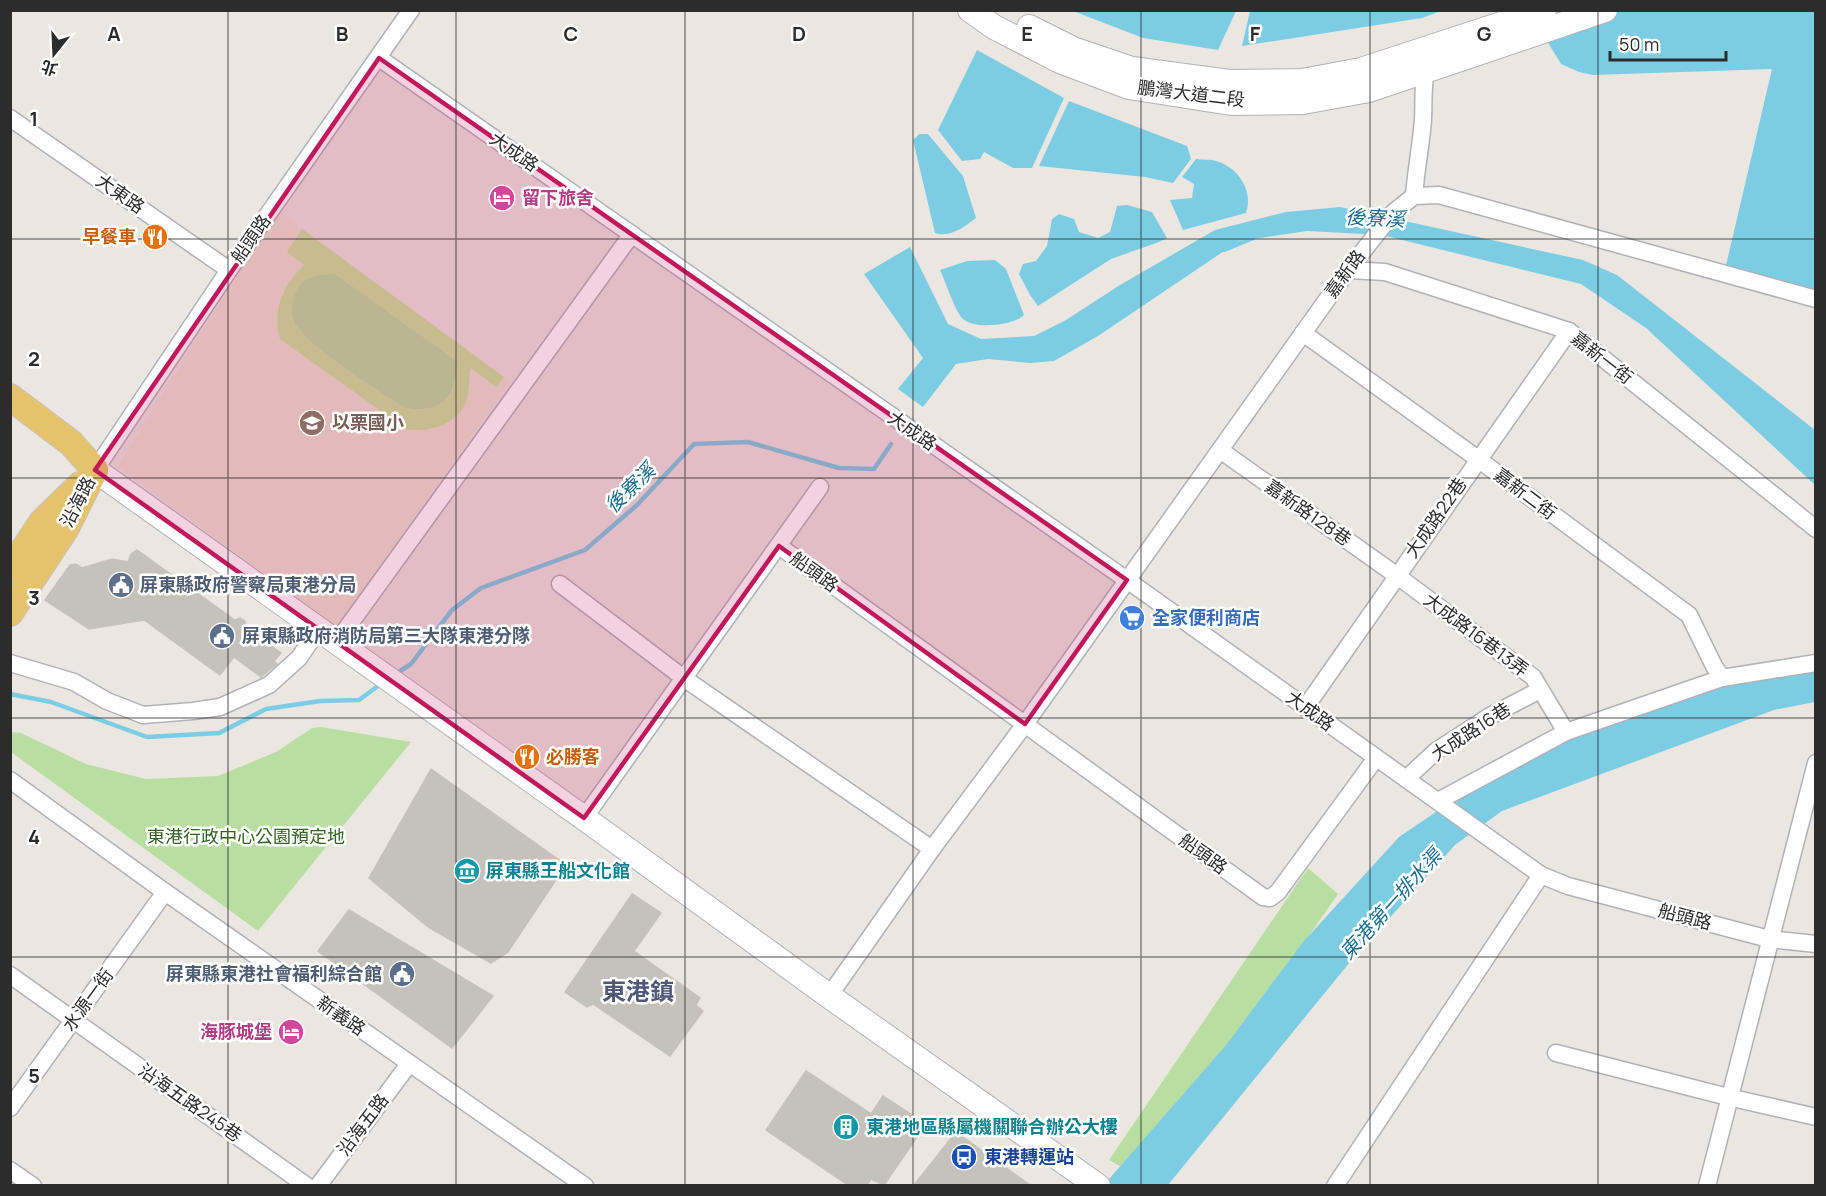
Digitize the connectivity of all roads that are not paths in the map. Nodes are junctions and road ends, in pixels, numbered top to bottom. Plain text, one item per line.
1 (411, 10) edge
2 (970, 10) edge
3 (998, 10) edge
4 (1544, 10) edge
5 (1605, 10) edge
6 (1433, 48) junction
7 (379, 57) junction
8 (1425, 72) junction
9 (10, 118) edge
10 (1414, 196) junction
11 (632, 234) junction
12 (1353, 263) junction
13 (229, 270) junction
14 (1815, 299) edge
15 (1569, 330) junction
16 (1303, 333) junction
17 (10, 397) edge
18 (10, 418) edge
19 (1220, 450) junction
20 (1478, 459) junction
21 (95, 470) junction
22 (820, 487) dead end
23 (1815, 529) edge
24 (779, 546) junction
25 (10, 570) edge
26 (1396, 575) junction
27 (1127, 580) junction
28 (560, 584) dead end
29 (10, 613) edge
30 (327, 636) junction
31 (10, 663) edge
32 (1815, 663) edge
33 (1722, 678) junction
34 (686, 679) junction
35 (1540, 690) junction
36 (1305, 708) junction
37 (1025, 724) junction
38 (1566, 732) junction
39 (1376, 758) junction
40 (1815, 763) edge
41 (1406, 779) junction
42 (10, 780) edge
43 (1441, 804) junction
44 (584, 818) junction
45 (932, 849) junction
46 (1541, 875) junction
47 (165, 892) junction
48 (1769, 939) junction
49 (1815, 944) edge
50 (10, 975) edge
51 (829, 996) junction
52 (73, 1021) junction
53 (1556, 1053) dead end
54 (409, 1064) junction
55 (1728, 1097) junction
56 (10, 1108) edge
57 (1815, 1117) edge
58 (10, 1170) edge
59 (1072, 1178) edge
60 (33, 1185) edge
61 (308, 1185) edge
62 (318, 1185) edge
63 (585, 1185) edge
64 (1098, 1185) edge
65 (1335, 1185) edge
66 (1707, 1185) edge

1 - 7 street, 船頭路
2 - 8 street, 鵬灣大道二段
3 - 6 street, 鵬灣大道二段
4 - 6 street, 鵬灣大道二段
5 - 8 street, 鵬灣大道二段
6 - 8 street
7 - 11 street, 大成路
7 - 13 street, 船頭路
8 - 10 street
9 - 13 street, 大東路
10 - 12 street, 嘉新路
10 - 14 street
11 - 27 street, 大成路
11 - 30 street
12 - 15 street, 嘉新一街
12 - 16 street, 嘉新路
13 - 21 street, 船頭路
15 - 20 street, 大成路22巷
15 - 23 street, 嘉新一街
16 - 19 street, 嘉新路
16 - 20 street, 嘉新二街
17 - 21 main road
18 - 21 main road
19 - 26 street, 嘉新路128巷
19 - 27 street, 嘉新路
20 - 26 street, 大成路22巷
20 - 33 street, 嘉新二街
21 - 25 main road, 沿海路
21 - 29 main road, 沿海路
21 - 30 street
22 - 24 street, 船頭路
24 - 34 street, 船頭路
24 - 37 street, 船頭路
26 - 35 street, 大成路16巷13弄
26 - 36 street, 大成路22巷
27 - 36 street, 大成路
27 - 37 street
28 - 34 street
30 - 31 street
30 - 44 street
32 - 33 street
33 - 38 street
34 - 44 street, 船頭路
34 - 45 street
35 - 38 street, 大成路16巷13弄
35 - 41 street, 大成路16巷
36 - 39 street, 大成路
37 - 39 street, 船頭路
37 - 45 street
38 - 43 street
39 - 41 street, 大成路
40 - 48 street
41 - 43 street, 大成路
42 - 47 street, 新義路
43 - 46 street, 船頭路
44 - 51 street
45 - 51 street
46 - 48 street, 船頭路
46 - 65 street
47 - 52 street, 水源一街
47 - 54 street, 新義路
48 - 49 street, 船頭路
48 - 55 street
50 - 52 street, 沿海五路245巷
51 - 59 street
52 - 56 street, 水源一街
52 - 61 street, 沿海五路245巷
53 - 55 street
54 - 62 street, 沿海五路
54 - 63 street, 新義路
55 - 57 street
55 - 66 street
58 - 60 street
59 - 64 street

